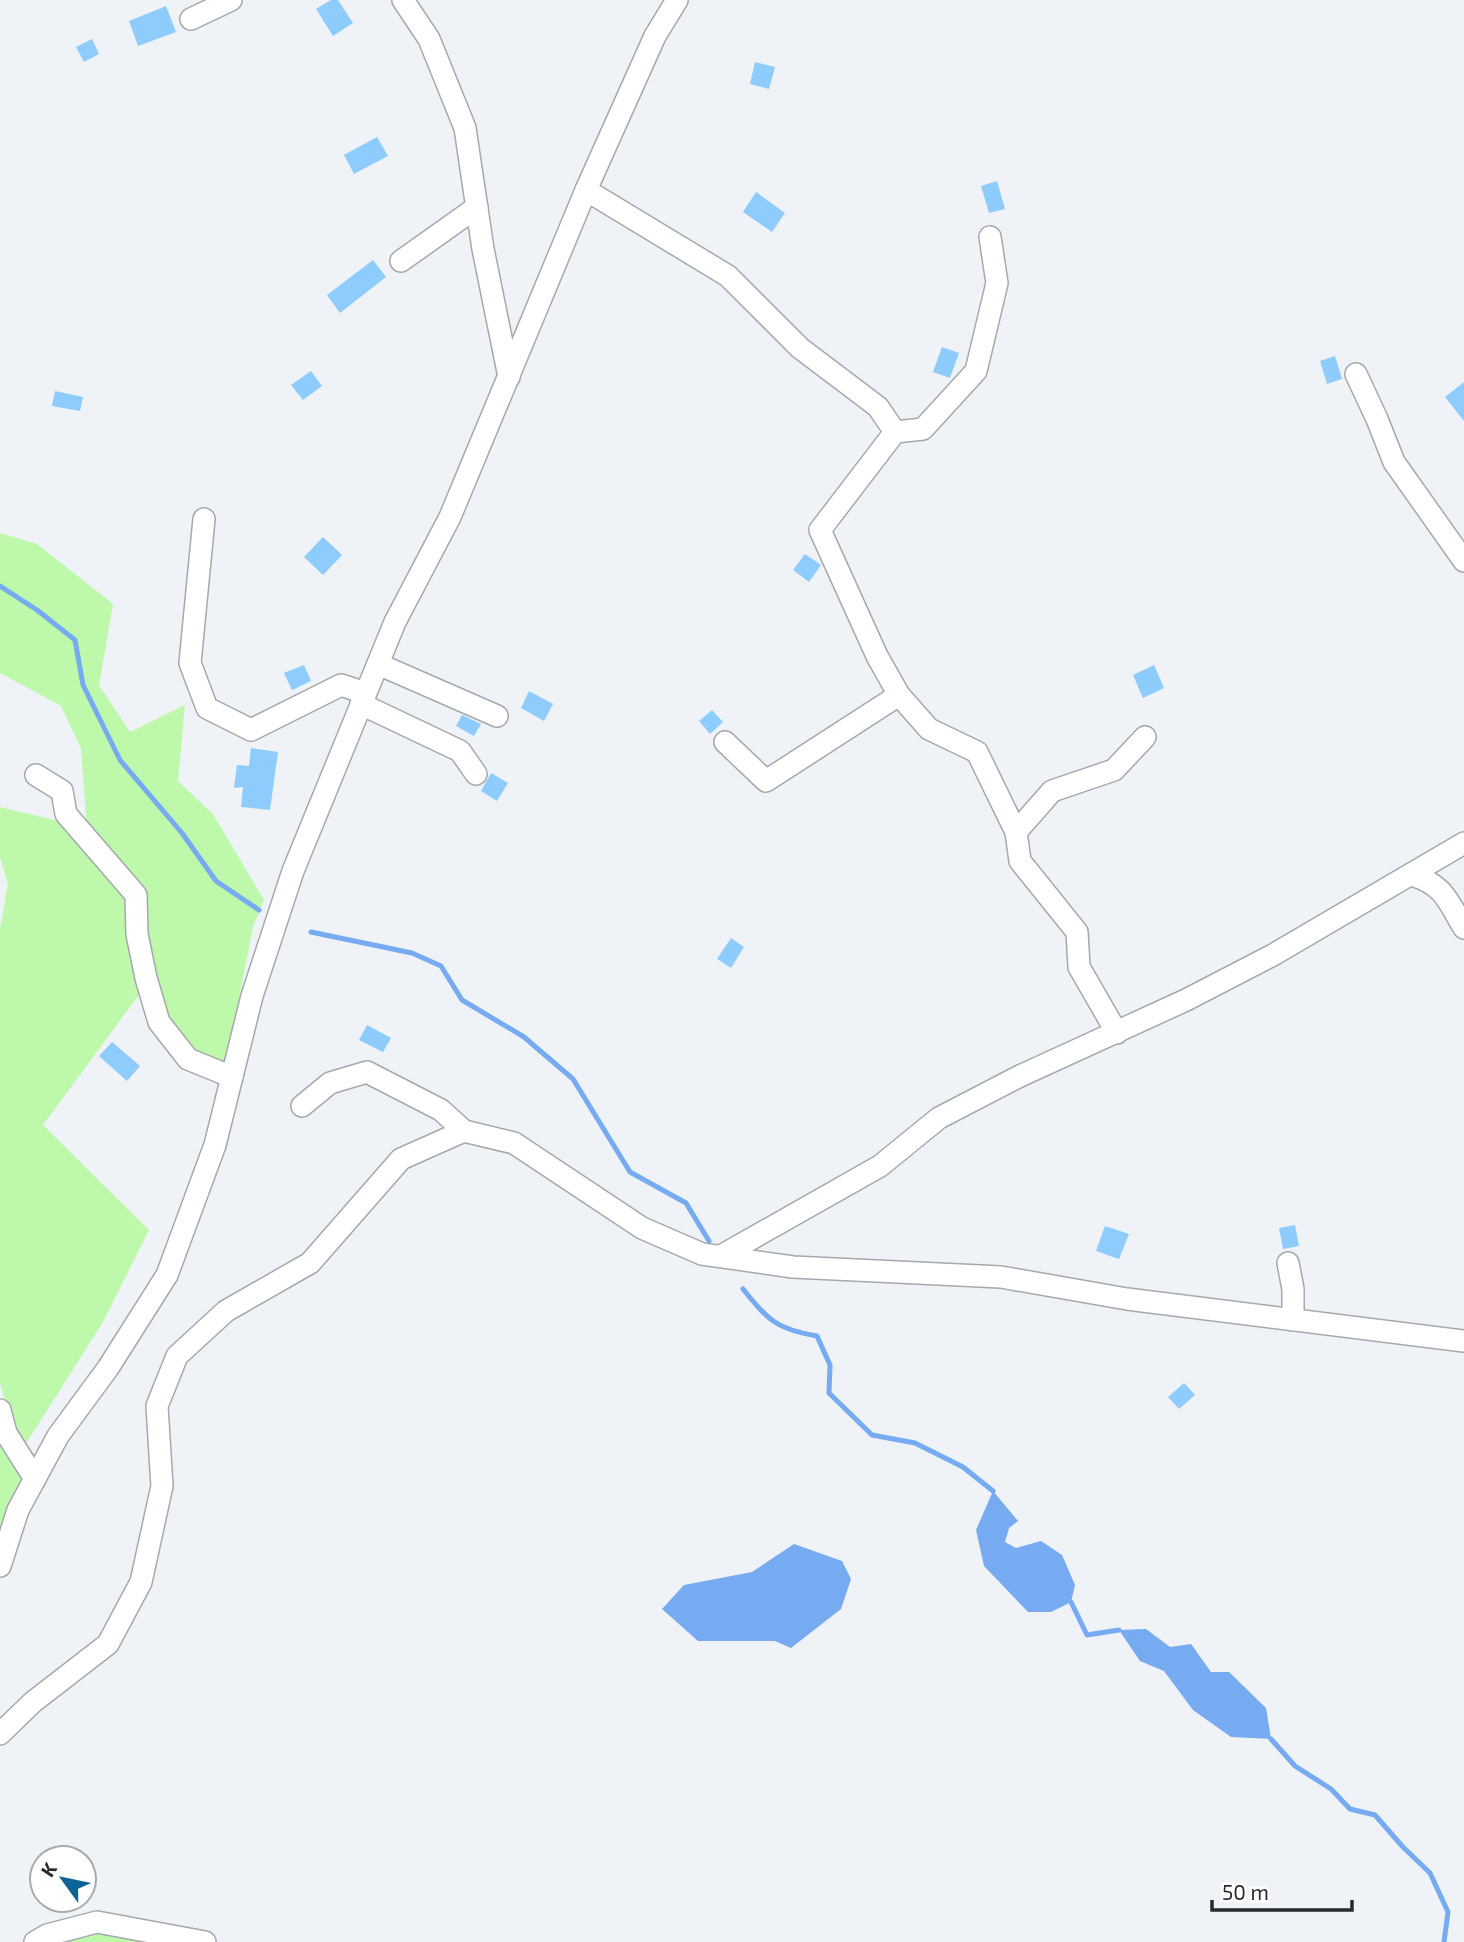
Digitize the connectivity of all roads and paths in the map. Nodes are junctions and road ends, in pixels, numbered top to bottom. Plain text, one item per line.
1 (230, 0) edge
2 (403, 0) edge
3 (677, 0) edge
4 (191, 19) dead end
5 (586, 190) junction
6 (477, 207) junction
7 (990, 237) dead end
8 (401, 261) dead end
9 (1356, 374) dead end
10 (509, 377) junction
11 (895, 432) junction
12 (204, 519) dead end
13 (1464, 561) edge
14 (377, 664) junction
15 (900, 695) junction
16 (363, 698) junction
17 (497, 716) dead end
18 (1145, 737) dead end
19 (725, 742) dead end
20 (476, 774) dead end
21 (36, 775) dead end
22 (1016, 832) junction
23 (1464, 843) edge
24 (1412, 875) junction
25 (1464, 928) edge
26 (1117, 1033) junction
27 (232, 1077) junction
28 (302, 1106) dead end
29 (464, 1131) junction
30 (721, 1256) junction
31 (1288, 1263) dead end
32 (1293, 1320) junction
33 (1464, 1341) edge
34 (0, 1410) edge
35 (35, 1479) junction
36 (0, 1566) edge
37 (0, 1734) edge
38 (35, 1942) edge
39 (205, 1942) edge

1 - 4 street
2 - 6 street
3 - 5 street
5 - 10 street
5 - 11 street
6 - 8 street
6 - 10 street
7 - 11 street
9 - 13 street
10 - 14 street
11 - 15 street
12 - 16 street
14 - 16 street
14 - 17 street
15 - 19 street
15 - 22 street
16 - 20 street
16 - 27 street
18 - 22 street
21 - 27 street
22 - 26 street
23 - 24 street
24 - 25 street
24 - 26 street
26 - 30 street
27 - 35 street
28 - 29 street
29 - 30 street
29 - 37 street
30 - 32 street
31 - 32 street
32 - 33 street
34 - 35 street
35 - 36 street
38 - 39 street

